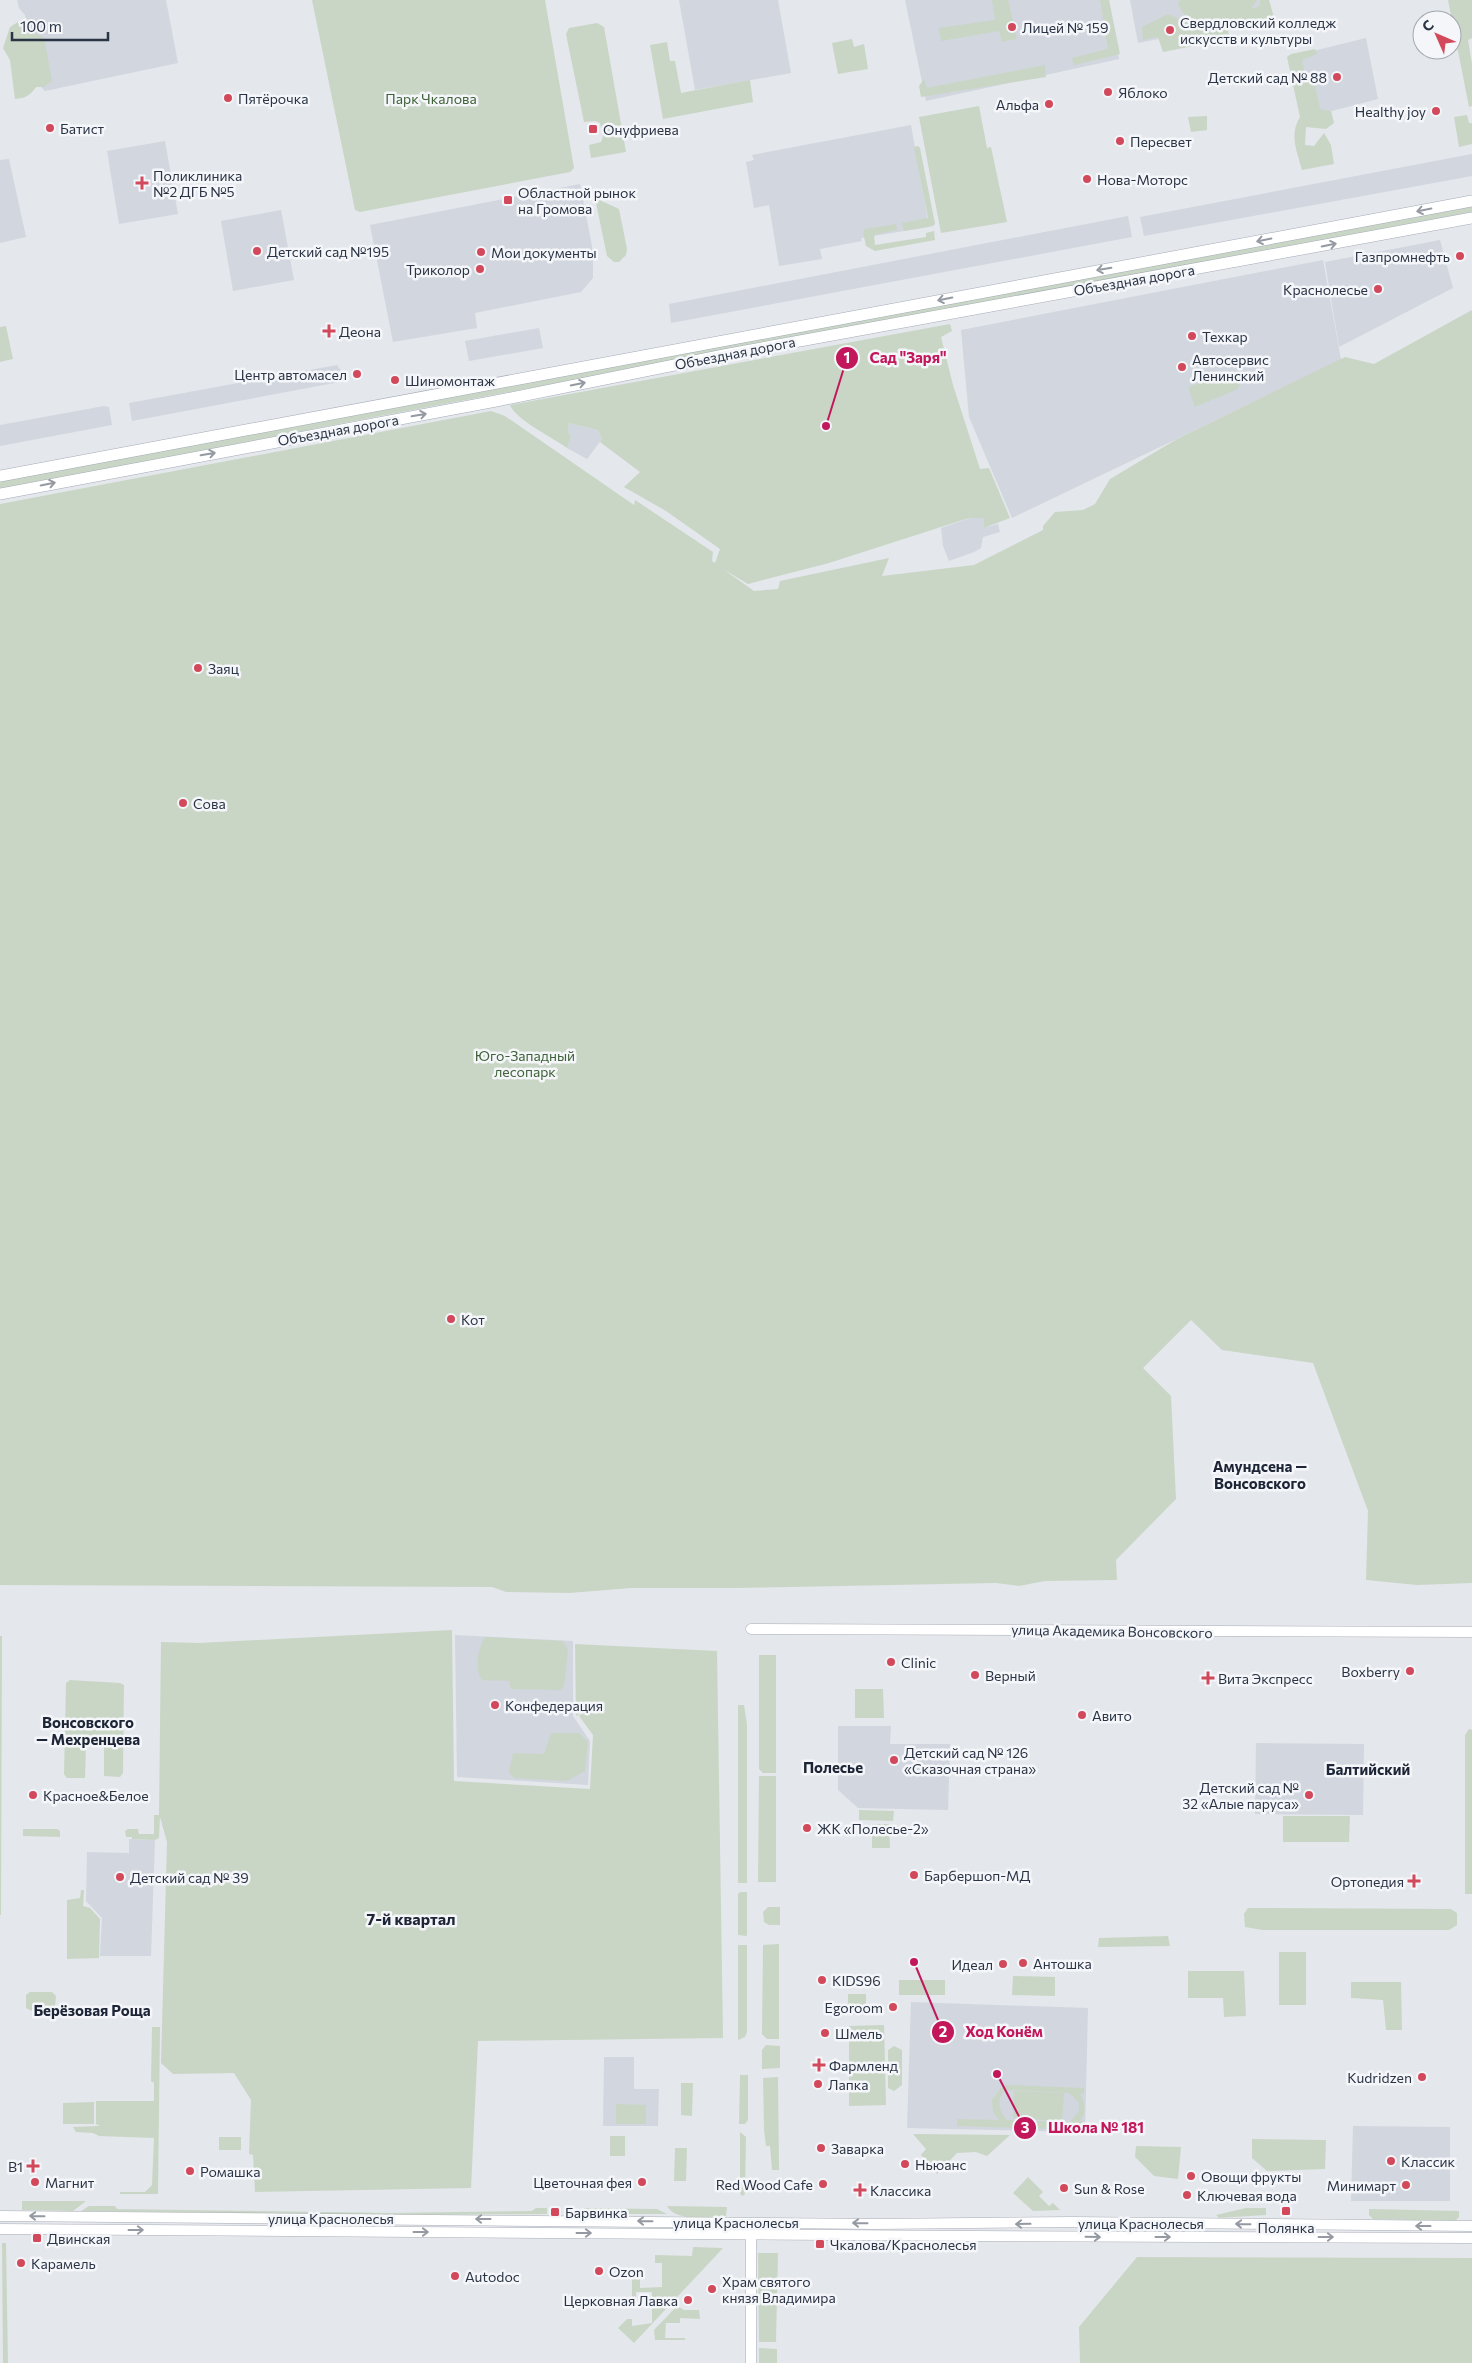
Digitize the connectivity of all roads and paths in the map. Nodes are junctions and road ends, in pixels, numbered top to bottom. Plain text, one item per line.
1 (1472, 201) edge
2 (1472, 218) edge
3 (0, 476) edge
4 (0, 494) edge
5 (751, 1629) dead end
6 (1472, 1632) edge
7 (0, 2217) edge
8 (751, 2222) junction
9 (1071, 2222) junction
10 (1472, 2226) edge
11 (0, 2228) edge
12 (751, 2234) junction
13 (1072, 2236) junction
14 (1472, 2238) edge
15 (751, 2363) edge

1 -> 3 main road, Объездная дорога
4 -> 2 main road, Объездная дорога
5 - 6 street, улица Академика Вонсовского
8 -> 7 street, улица Краснолесья
9 -> 8 street, улица Краснолесья
8 - 12 street
10 -> 9 street, улица Краснолесья
9 - 13 street
11 -> 12 street, улица Краснолесья
12 - 13 street, улица Краснолесья
12 - 15 street
13 -> 14 street, улица Краснолесья

